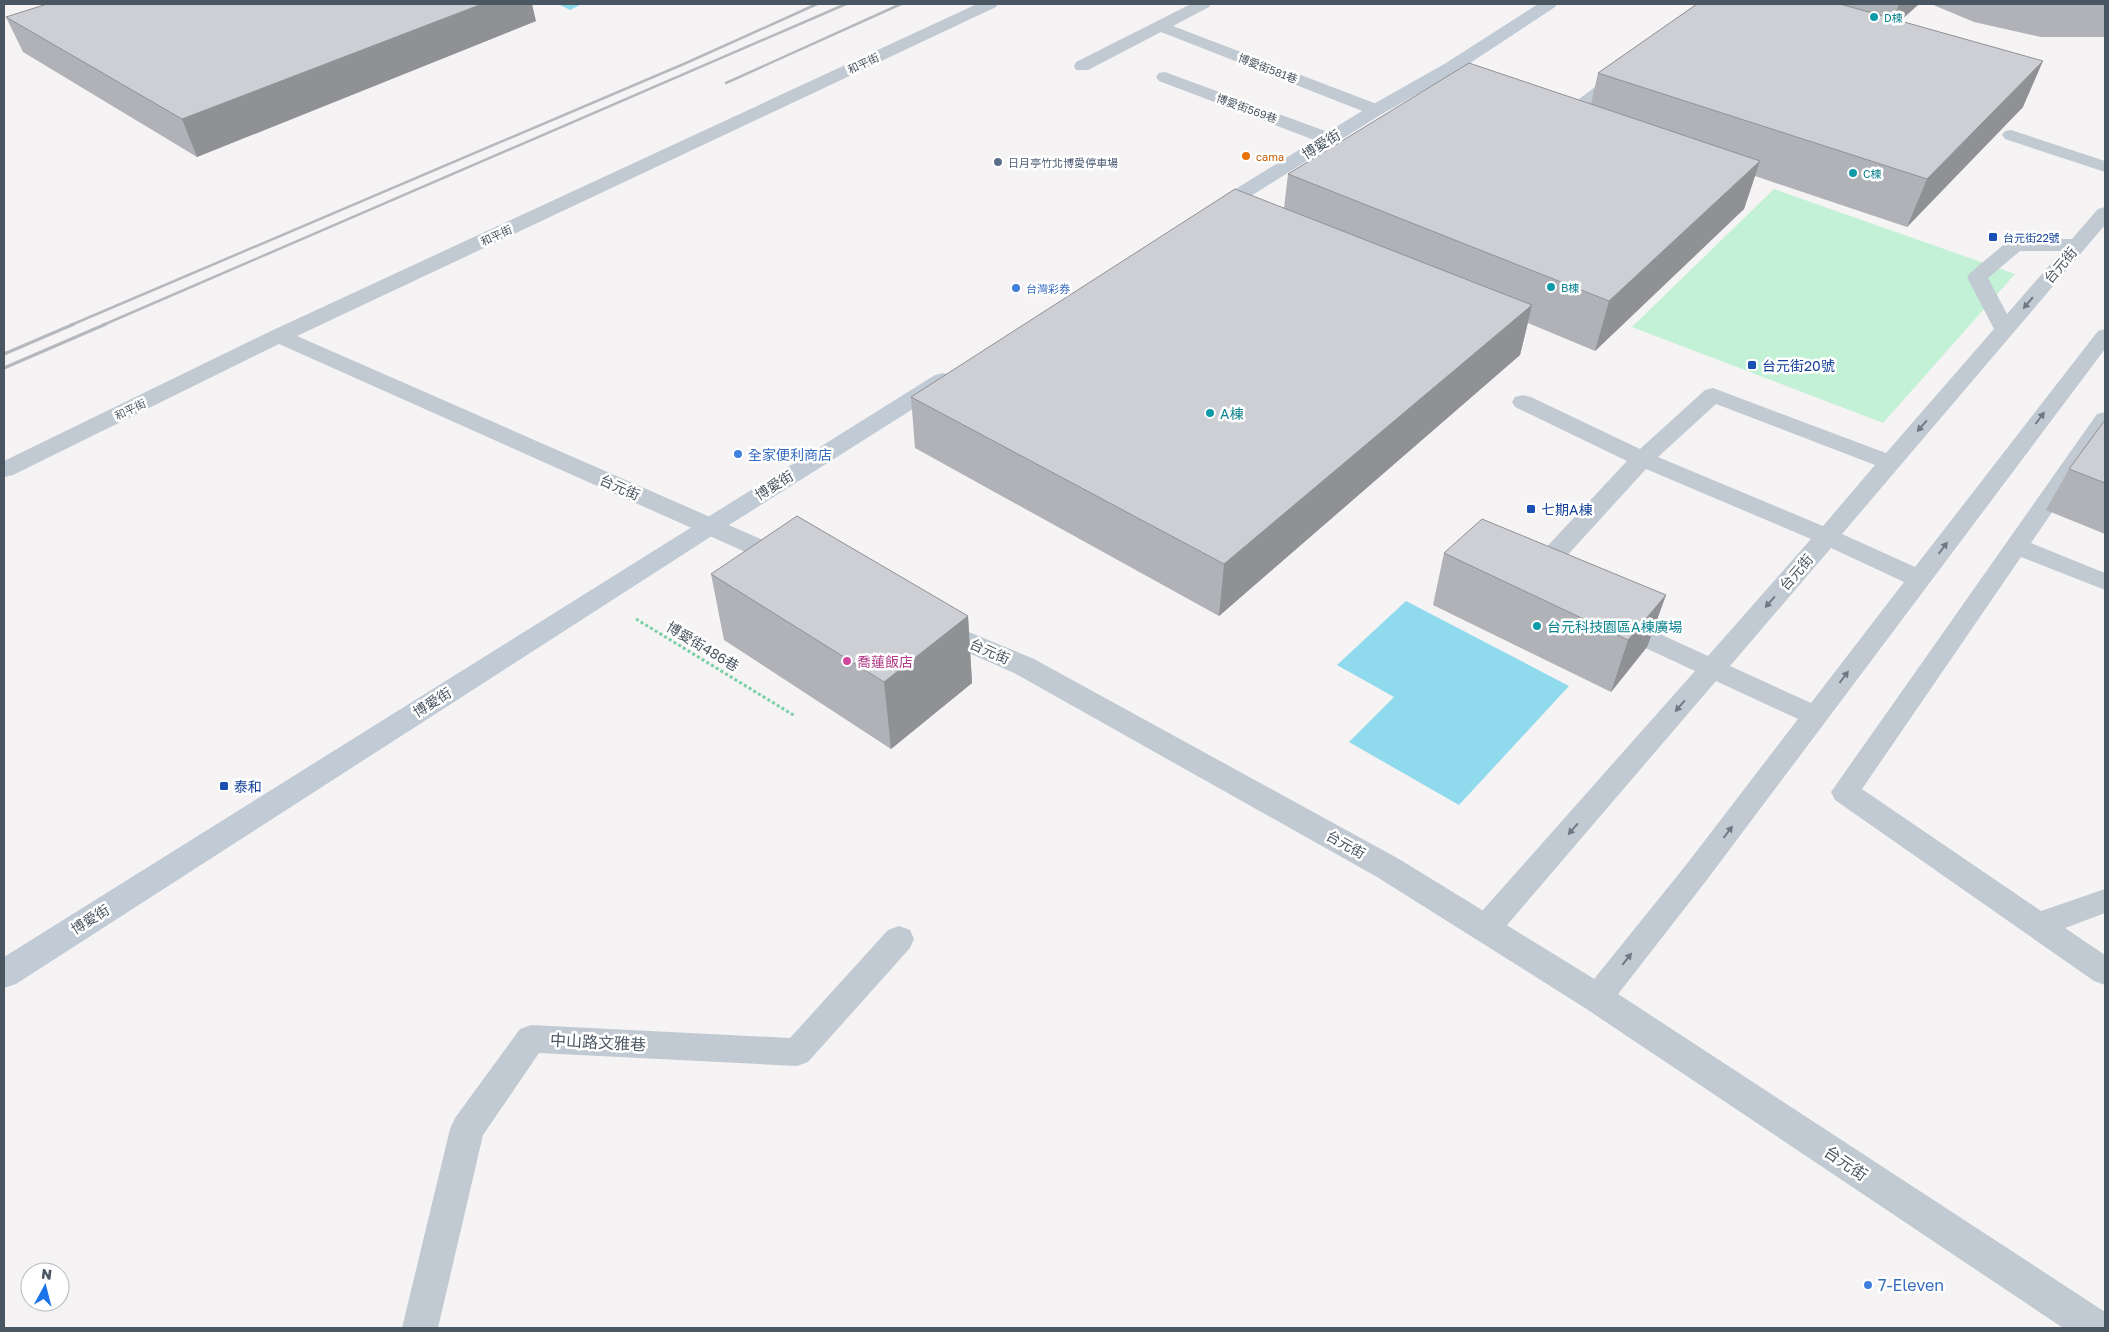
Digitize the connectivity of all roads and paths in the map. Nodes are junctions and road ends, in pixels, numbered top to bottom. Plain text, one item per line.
1 (990, 4) edge
2 (1202, 4) edge
3 (1549, 4) edge
4 (1160, 26) junction
5 (1637, 64) edge
6 (1082, 66) dead end
7 (1165, 77) dead end
8 (1539, 100) edge
9 (1376, 110) junction
10 (2011, 135) edge
11 (1329, 138) junction
12 (2105, 167) edge
13 (2105, 213) edge
14 (1190, 226) edge
15 (2077, 245) junction
16 (2005, 330) junction
17 (2105, 335) edge
18 (280, 336) junction
19 (962, 368) edge
20 (1523, 402) dead end
21 (2105, 419) edge
22 (1642, 459) junction
23 (1890, 463) junction
24 (4, 470) edge
25 (709, 526) junction
26 (1826, 536) junction
27 (2016, 546) junction
28 (817, 574) edge
29 (1920, 579) junction
30 (2105, 582) edge
31 (1545, 592) edge
32 (599, 596) junction
33 (907, 614) edge
34 (1598, 616) edge
35 (1711, 669) junction
36 (795, 716) dead end
37 (1815, 716) junction
38 (2105, 901) edge
39 (2037, 925) junction
40 (1485, 928) junction
41 (899, 939) dead end
42 (2105, 972) edge
43 (4, 974) edge
44 (1597, 998) junction
45 (420, 1328) edge
46 (2096, 1328) edge

1 - 18 street, 和平街
2 - 4 lane
3 - 9 street, 博愛街
4 - 6 lane
4 - 9 lane, 博愛街581巷
5 - 8 lane
7 - 11 street, 博愛街569巷
9 - 11 street, 博愛街
10 - 12 lane
11 - 14 street, 博愛街
13 - 15 lane, 台元街
15 -> 16 lane, 台元街
15 - 16 lane
16 -> 23 lane, 台元街
29 -> 17 lane
18 - 24 street, 和平街
18 - 25 street, 台元街
19 - 25 street, 博愛街
20 - 22 lane
21 - 27 lane
22 - 23 lane
22 - 26 lane
22 - 31 lane
23 - 26 lane, 台元街
25 - 28 street, 台元街
25 - 32 street, 博愛街
26 - 29 lane
26 -> 35 lane, 台元街
27 - 30 lane
27 - 39 lane
37 -> 29 lane
32 - 36 path, 博愛街486巷
32 - 43 street, 博愛街
33 - 40 street, 台元街
34 - 35 lane
35 - 37 lane
35 -> 40 lane, 台元街
44 -> 37 lane
38 - 39 lane
39 - 42 lane
40 - 44 street, 台元街
41 - 45 lane, 中山路文雅巷
44 - 46 street, 台元街

